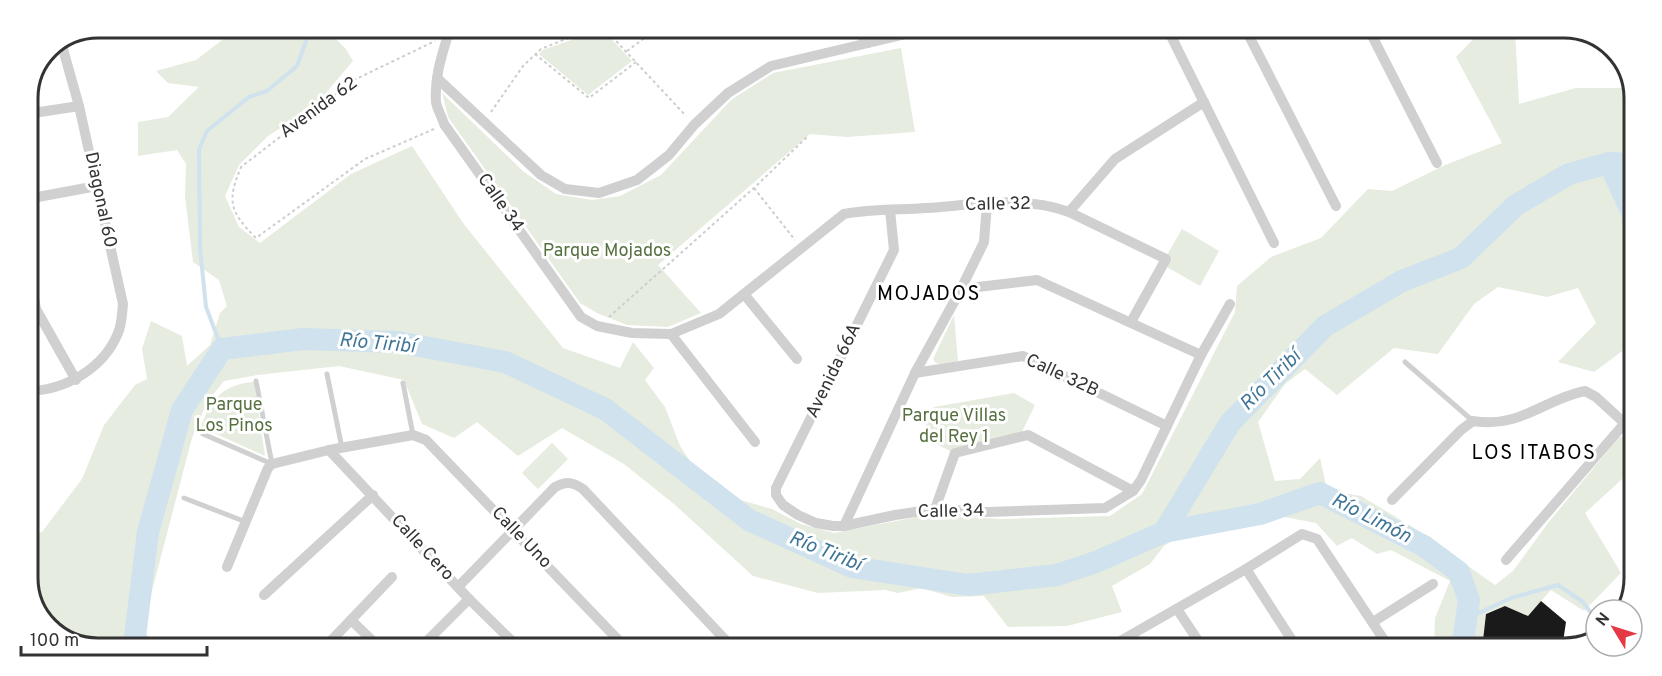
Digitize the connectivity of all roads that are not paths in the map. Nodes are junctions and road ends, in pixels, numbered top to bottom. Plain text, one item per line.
1 (447, 37) edge
2 (863, 37) edge
3 (893, 37) edge
4 (1171, 37) edge
5 (1250, 37) edge
6 (1373, 37) edge
7 (868, 43) junction
8 (63, 49) edge
9 (437, 78) junction
10 (1203, 102) junction
11 (79, 106) junction
12 (37, 112) edge
13 (1437, 163) dead end
14 (97, 186) junction
15 (37, 197) edge
16 (987, 204) junction
17 (1336, 206) dead end
18 (890, 210) junction
19 (1069, 212) junction
20 (1274, 243) dead end
21 (961, 289) junction
22 (744, 294) junction
23 (1230, 304) dead end
24 (37, 312) edge
25 (1131, 322) junction
26 (670, 334) junction
27 (1201, 355) junction
28 (797, 359) dead end
29 (1405, 362) dead end
30 (915, 373) junction
31 (327, 374) dead end
32 (76, 380) junction
33 (256, 381) dead end
34 (403, 383) dead end
35 (38, 391) edge
36 (1473, 422) junction
37 (1624, 423) edge
38 (1167, 426) junction
39 (1624, 431) edge
40 (203, 434) dead end
41 (413, 435) junction
42 (754, 442) dead end
43 (342, 448) junction
44 (329, 450) junction
45 (272, 464) junction
46 (1133, 491) junction
47 (373, 495) junction
48 (776, 495) joint
49 (184, 498) dead end
50 (1392, 500) dead end
51 (935, 509) junction
52 (246, 522) junction
53 (844, 526) junction
54 (514, 530) junction
55 (1506, 560) dead end
56 (227, 567) dead end
57 (1246, 569) junction
58 (392, 577) dead end
59 (1433, 584) dead end
60 (458, 587) junction
61 (264, 595) dead end
62 (470, 599) junction
63 (1177, 609) junction
64 (351, 620) junction
65 (1373, 622) junction
66 (334, 638) edge
67 (370, 638) edge
68 (430, 638) edge
69 (509, 638) edge
70 (617, 638) edge
71 (724, 638) edge
72 (1126, 638) edge
73 (1196, 638) edge
74 (1291, 638) edge
75 (1383, 638) edge

1 - 9 street, Calle 34
2 - 7 street
3 - 7 street
4 - 10 street
5 - 17 street
6 - 13 street
7 - 9 street
8 - 11 street, Diagonal 60
9 - 26 street, Calle 34
10 - 19 street
10 - 20 street
11 - 12 street
11 - 14 street, Diagonal 60
14 - 15 street
14 - 32 street, Diagonal 60
16 - 18 street, Calle 32
16 - 19 street, Calle 32
16 - 21 street
18 - 22 street, Calle 32
18 - 48 street, Avenida 66A
19 - 25 street, Calle 32
21 - 25 street
21 - 30 street
22 - 26 street, Calle 32
22 - 28 street
23 - 27 street
24 - 32 street
25 - 27 street
26 - 42 street
27 - 38 street
29 - 36 lane
30 - 38 street, Calle 32B
30 - 53 street
31 - 43 lane
32 - 35 street
33 - 45 lane
34 - 41 lane
36 - 37 street
36 - 50 street
38 - 46 street
39 - 55 street
40 - 45 lane
41 - 43 street
41 - 54 street, Calle Uno
43 - 44 street
44 - 45 street
44 - 47 street, Calle Cero
45 - 52 street
46 - 51 street, Calle 34
46 - 51 street
47 - 60 street, Calle Cero
47 - 61 street
48 - 53 street, Calle 34
49 - 52 lane
51 - 53 street, Calle 34
52 - 56 street
54 - 60 street
54 - 70 street, Calle Uno
54 - 71 street
57 - 63 street
57 - 65 street
57 - 74 street
58 - 64 street
59 - 65 street
60 - 62 street, Calle Cero
62 - 68 street
62 - 69 street, Calle Cero
63 - 72 street
63 - 73 street
64 - 66 street
64 - 67 street
65 - 75 street

